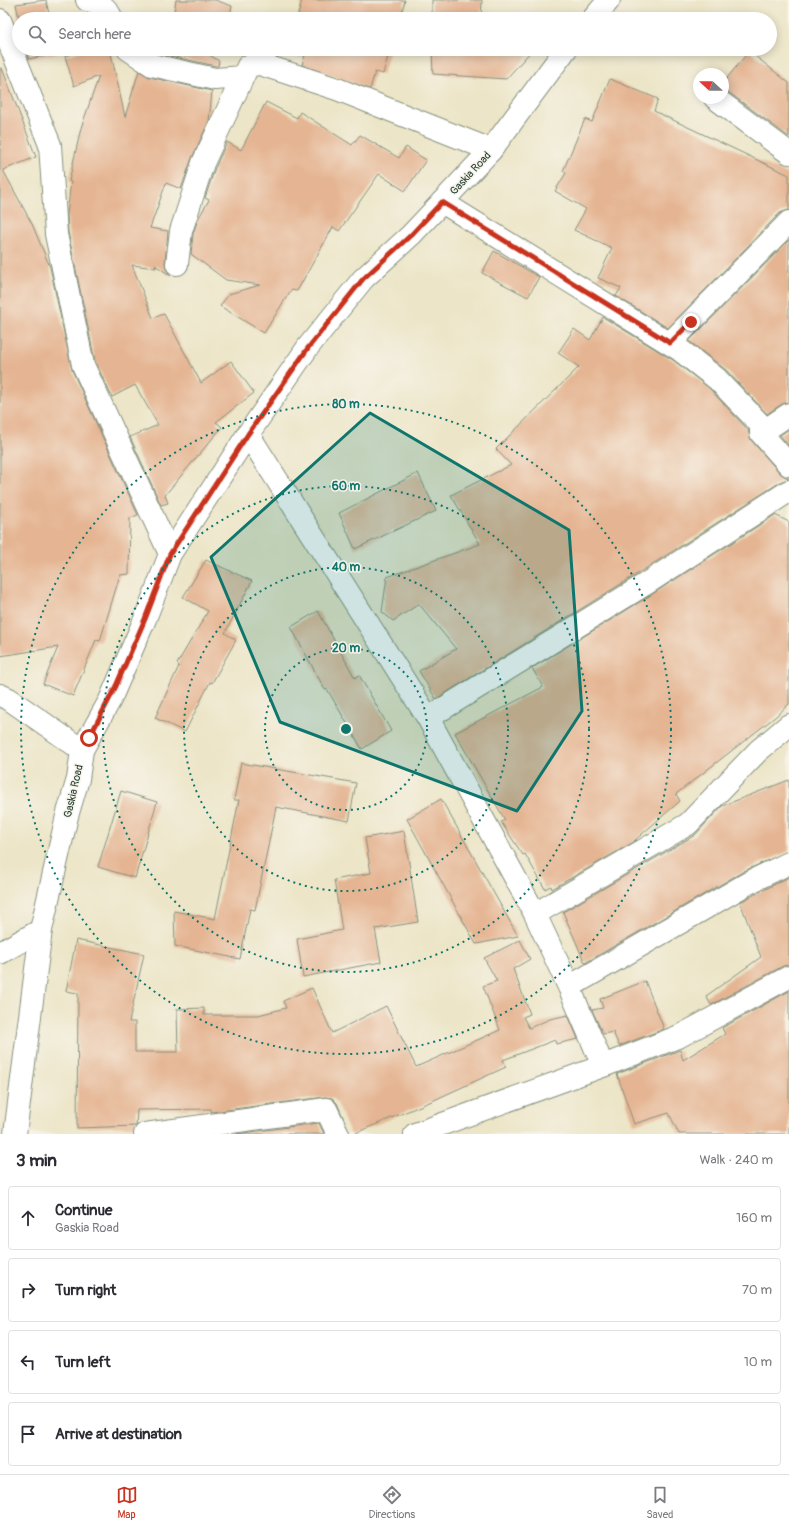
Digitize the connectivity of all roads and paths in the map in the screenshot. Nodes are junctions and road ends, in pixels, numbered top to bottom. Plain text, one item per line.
1 (87, 0) edge
2 (609, 0) edge
3 (109, 12) edge
4 (598, 12) edge
5 (0, 20) edge
6 (12, 50) edge
7 (14, 56) edge
8 (138, 56) edge
9 (561, 56) edge
10 (243, 77) junction
11 (723, 104) edge
12 (491, 150) junction
13 (789, 153) edge
14 (442, 202) junction
15 (789, 222) edge
16 (177, 264) dead end
17 (670, 343) junction
18 (789, 414) edge
19 (761, 433) junction
20 (248, 434) junction
21 (789, 465) edge
22 (789, 491) edge
23 (170, 554) junction
24 (0, 694) edge
25 (428, 718) junction
26 (789, 725) edge
27 (82, 750) junction
28 (789, 863) edge
29 (534, 914) junction
30 (41, 930) junction
31 (0, 953) edge
32 (789, 977) edge
33 (569, 987) junction
34 (603, 1066) junction
35 (15, 1134) edge
36 (145, 1134) edge
37 (338, 1134) edge
38 (415, 1134) edge

1 - 3 street
2 - 4 street
5 - 6 street
7 - 23 street
8 - 10 street
9 - 12 street, Gaskia Road
10 - 12 street
10 - 16 street
11 - 13 street
12 - 14 street, Gaskia Road
14 - 17 street
14 - 20 street, Gaskia Road
15 - 17 street
17 - 19 street
18 - 19 street
19 - 21 street
20 - 23 street, Gaskia Road
20 - 25 street
22 - 25 street
23 - 27 street, Gaskia Road
24 - 27 street
25 - 29 street
26 - 29 street
27 - 30 street, Gaskia Road
28 - 33 street
29 - 33 street
30 - 31 street
30 - 35 street, Gaskia Road
32 - 34 street
33 - 34 street
34 - 38 street
36 - 37 street

